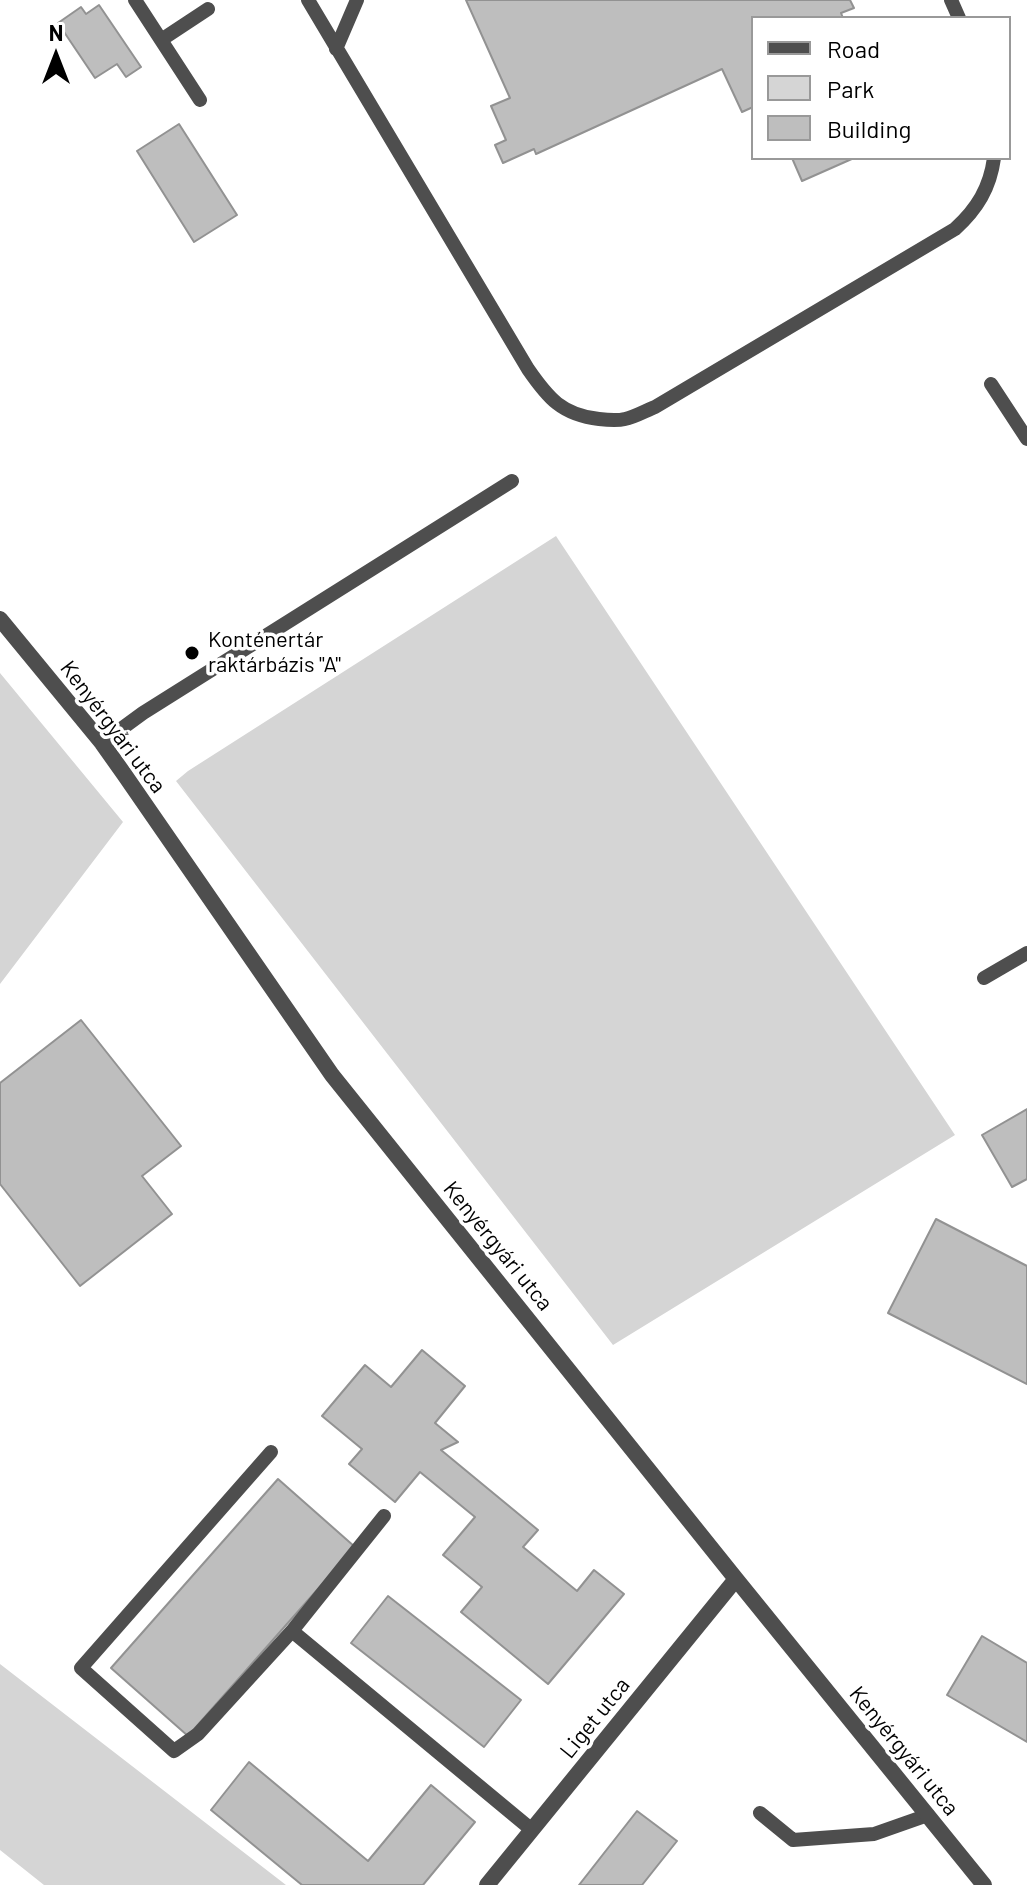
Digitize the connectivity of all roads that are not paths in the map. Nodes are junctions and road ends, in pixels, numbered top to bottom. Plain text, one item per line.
1 (135, 0) edge
2 (308, 0) edge
3 (357, 0) edge
4 (208, 9) dead end
5 (161, 40) junction
6 (336, 49) junction
7 (200, 100) dead end
8 (993, 160) edge
9 (991, 384) dead end
10 (1027, 439) edge
11 (512, 481) dead end
12 (0, 619) edge
13 (102, 743) junction
14 (1027, 953) edge
15 (984, 978) dead end
16 (271, 1452) dead end
17 (384, 1516) dead end
18 (736, 1579) junction
19 (292, 1631) junction
20 (760, 1813) dead end
21 (928, 1815) junction
22 (532, 1830) junction
23 (487, 1885) edge
24 (984, 1885) edge

1 - 5 lane
2 - 6 lane
3 - 6 lane
4 - 5 lane
5 - 7 lane
6 - 8 lane
9 - 10 lane
11 - 13 lane
12 - 13 street, Kenyérgyári utca
13 - 18 street, Kenyérgyári utca
14 - 15 lane
16 - 19 lane
17 - 19 lane
18 - 21 street, Kenyérgyári utca
18 - 22 street, Liget utca
19 - 22 lane
20 - 21 lane
21 - 24 street, Kenyérgyári utca
22 - 23 street, Liget utca

